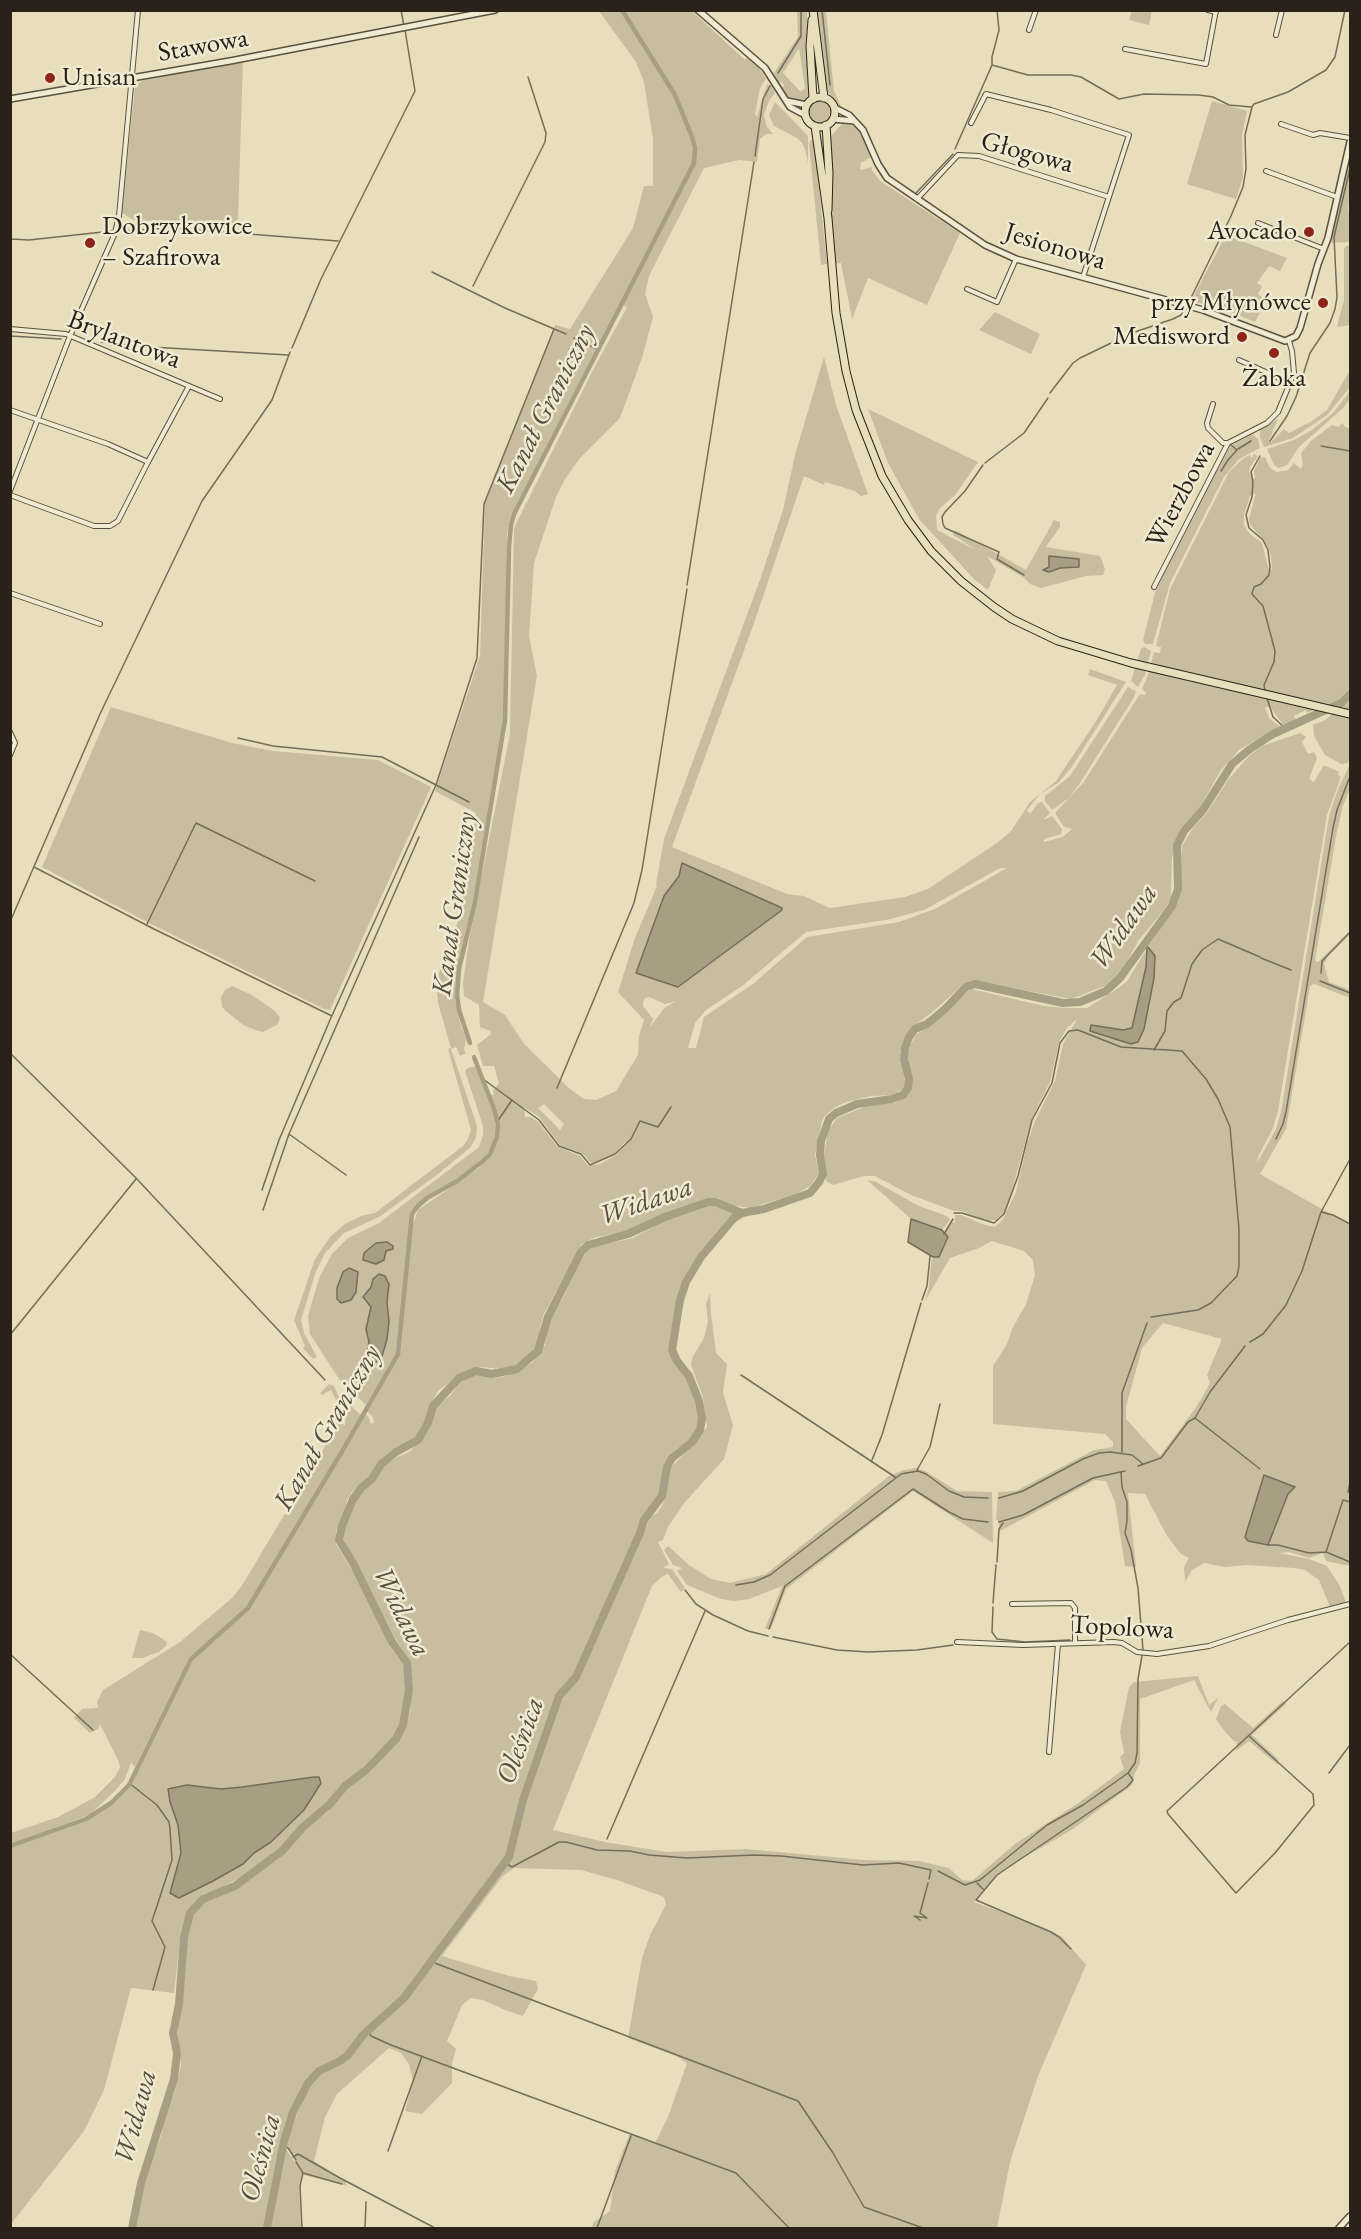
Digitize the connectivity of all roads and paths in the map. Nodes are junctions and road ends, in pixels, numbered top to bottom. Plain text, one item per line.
1 (138, 10) edge
2 (495, 10) edge
3 (698, 10) edge
4 (1035, 10) edge
5 (1208, 10) edge
6 (1282, 10) edge
7 (1216, 11) edge
8 (813, 13) edge
9 (1029, 30) dead end
10 (1276, 35) dead end
11 (1125, 48) dead end
12 (132, 78) junction
13 (824, 98) junction
14 (10, 99) edge
15 (813, 99) junction
16 (787, 101) junction
17 (807, 105) junction
18 (834, 108) junction
19 (805, 115) junction
20 (833, 119) junction
21 (856, 121) junction
22 (971, 123) dead end
23 (1281, 124) dead end
24 (815, 126) junction
25 (826, 126) junction
26 (1350, 140) edge
27 (1266, 171) dead end
28 (1109, 197) junction
29 (1338, 197) junction
30 (917, 199) junction
31 (828, 218) junction
32 (1258, 223) dead end
33 (1324, 249) junction
34 (1016, 258) junction
35 (1083, 278) junction
36 (966, 289) dead end
37 (10, 329) edge
38 (70, 336) junction
39 (1289, 341) junction
40 (1239, 360) dead end
41 (1290, 383) junction
42 (189, 386) junction
43 (220, 399) dead end
44 (1213, 404) dead end
45 (10, 410) edge
46 (39, 420) junction
47 (1228, 443) junction
48 (148, 462) junction
49 (10, 493) edge
50 (1154, 586) dead end
51 (10, 593) edge
52 (100, 624) dead end
53 (1350, 714) edge
54 (10, 732) edge
55 (10, 755) edge
56 (1012, 1604) dead end
57 (1350, 1604) edge
58 (957, 1642) dead end
59 (1075, 1643) junction
60 (1058, 1644) junction
61 (1049, 1752) dead end
62 (1350, 2216) edge
63 (1339, 2229) edge

1 - 12 street
2 - 12 street, Stawowa
3 - 16 street
4 - 9 street
5 - 7 street
6 - 10 street
7 - 11 street
8 - 13 main road
8 - 15 main road
12 - 14 street, Stawowa
12 - 38 street
13 - 15 main road
13 - 18 main road
15 - 17 main road
16 - 17 street
16 - 19 street
17 - 19 main road
18 - 20 main road
18 - 21 street, Jesionowa
19 - 24 main road
20 - 21 street
20 - 25 main road
21 - 30 street, Jesionowa
22 - 28 street
23 - 26 street
24 - 25 main road
24 - 31 main road
25 - 31 main road
26 - 29 street
27 - 29 street
28 - 30 street, Głogowa
28 - 35 street
29 - 33 street
30 - 34 street, Jesionowa
31 - 53 main road
32 - 33 street
33 - 39 street
34 - 35 street, Jesionowa
34 - 36 street
35 - 39 street, Jesionowa
37 - 38 street, Brylantowa
38 - 42 street, Brylantowa
38 - 46 street
39 - 41 street, Wierzbowa
40 - 41 street
41 - 47 street, Wierzbowa
42 - 43 street, Brylantowa
42 - 48 street
44 - 47 street
45 - 46 street
46 - 48 street
46 - 49 street
47 - 50 street, Wierzbowa
48 - 49 street
51 - 52 street
54 - 55 street
56 - 59 street
57 - 59 street, Topolowa
58 - 60 street, Topolowa
59 - 60 street, Topolowa
60 - 61 street
62 - 63 street

